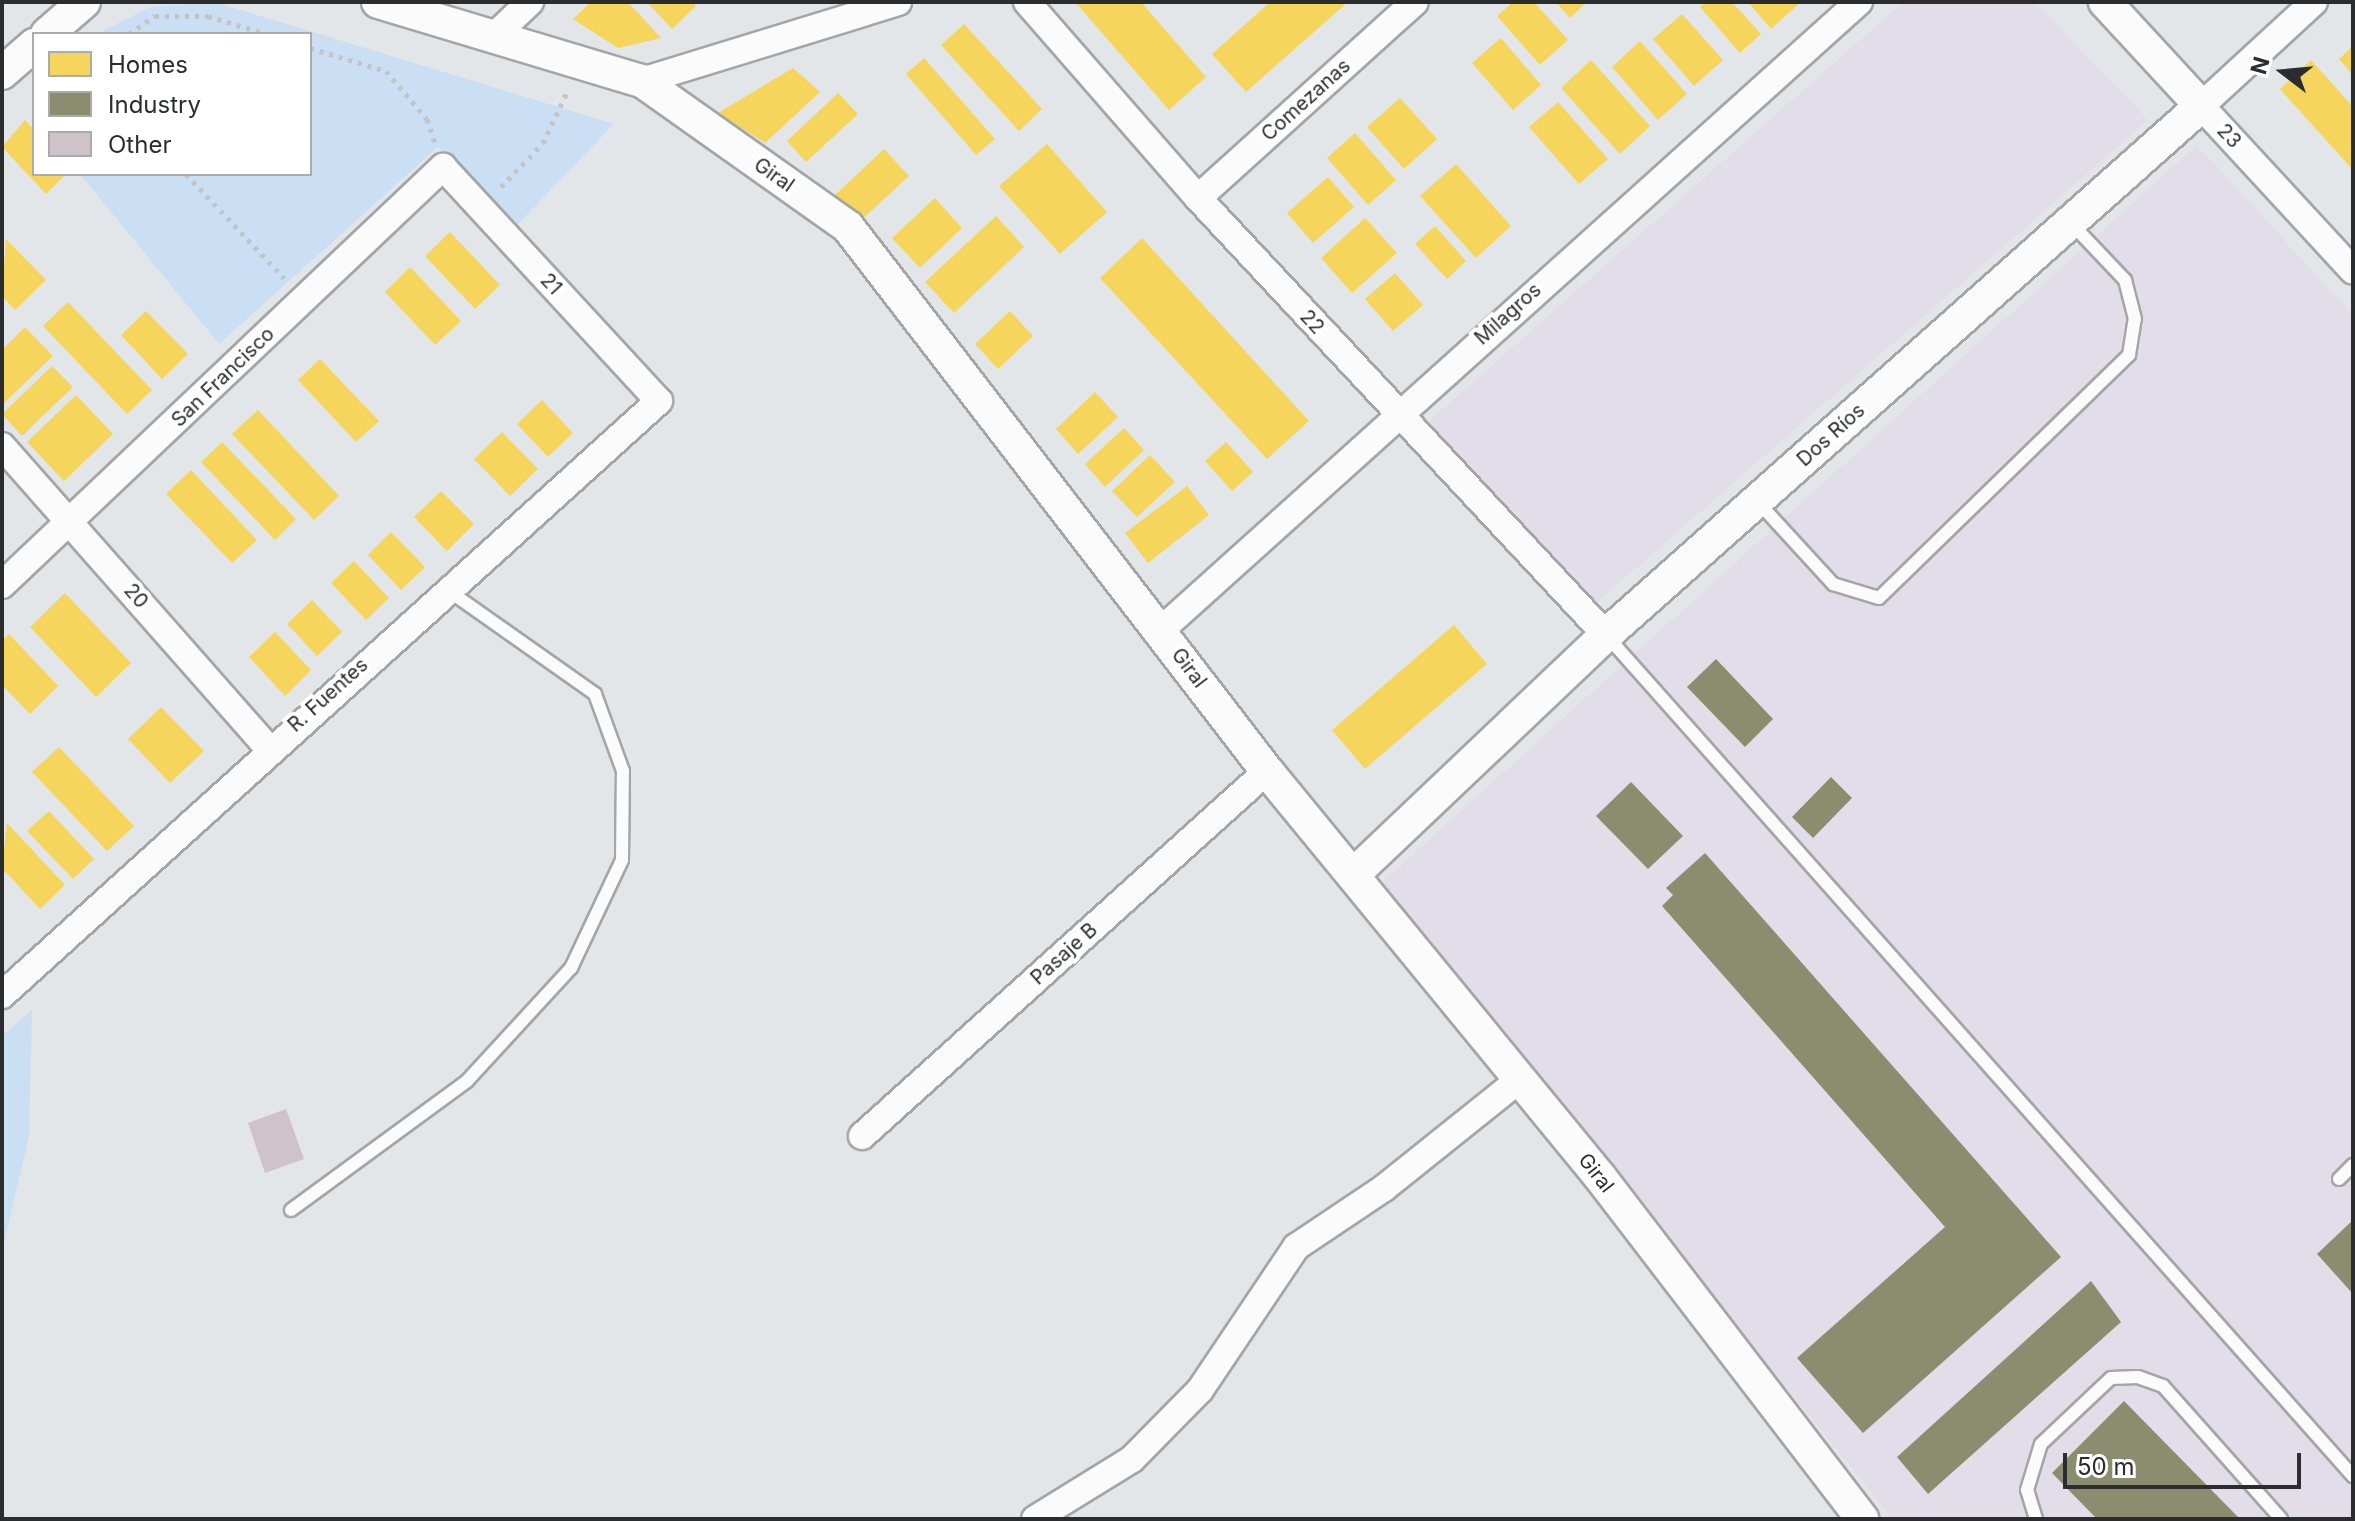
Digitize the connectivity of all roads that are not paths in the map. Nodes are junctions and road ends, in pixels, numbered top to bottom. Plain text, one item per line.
1 (84, 2) edge
2 (378, 2) edge
3 (530, 2) edge
4 (898, 2) edge
5 (1027, 2) edge
6 (1415, 2) edge
7 (1859, 2) edge
8 (2105, 2) edge
9 (2314, 2) edge
10 (49, 32) edge
11 (493, 37) junction
12 (32, 47) edge
13 (2, 73) edge
14 (642, 81) junction
15 (2201, 106) junction
16 (443, 167) joint
17 (1198, 198) junction
18 (2070, 222) junction
19 (2353, 271) edge
20 (659, 401) joint
21 (1396, 413) junction
22 (2, 446) edge
23 (1757, 501) junction
24 (71, 522) junction
25 (2, 585) edge
26 (447, 589) junction
27 (1161, 630) junction
28 (1606, 635) junction
29 (268, 748) junction
30 (1267, 771) junction
31 (1354, 874) junction
32 (2, 995) edge
33 (1520, 1079) junction
34 (862, 1136) dead end
35 (2353, 1165) edge
36 (2339, 1179) dead end
37 (291, 1210) dead end
38 (2353, 1476) edge
39 (1035, 1519) edge
40 (1862, 1519) edge
41 (2036, 1519) edge
42 (2281, 1519) edge

1 - 10 street
2 - 11 street, Giral
3 - 11 street
4 - 14 street
5 - 17 street, 22
6 - 17 street, Comezanas
7 - 21 street, Milagros
8 - 15 street, 23
9 - 15 street, Dos Ríos
11 - 14 street, Giral
12 - 13 street
14 - 27 street, Giral
15 - 18 street, Dos Ríos
15 - 19 street, 23
16 - 20 street, 21
16 - 24 street, San Francisco
17 - 21 street, 22
18 - 23 street, Dos Ríos
18 - 23 lane
20 - 26 street, R. Fuentes
21 - 27 street, Milagros
21 - 28 street, 22
22 - 24 street, 20
23 - 28 street, Dos Ríos
24 - 25 street, San Francisco
24 - 29 street, 20
26 - 29 street, R. Fuentes
26 - 37 lane
27 - 30 street, Giral
28 - 31 street, Dos Ríos
28 - 38 lane
29 - 32 street, R. Fuentes
30 - 31 street, Giral
30 - 34 street, Pasaje B
31 - 33 street, Giral
33 - 39 street
33 - 40 street, Giral
35 - 36 lane
41 - 42 lane

